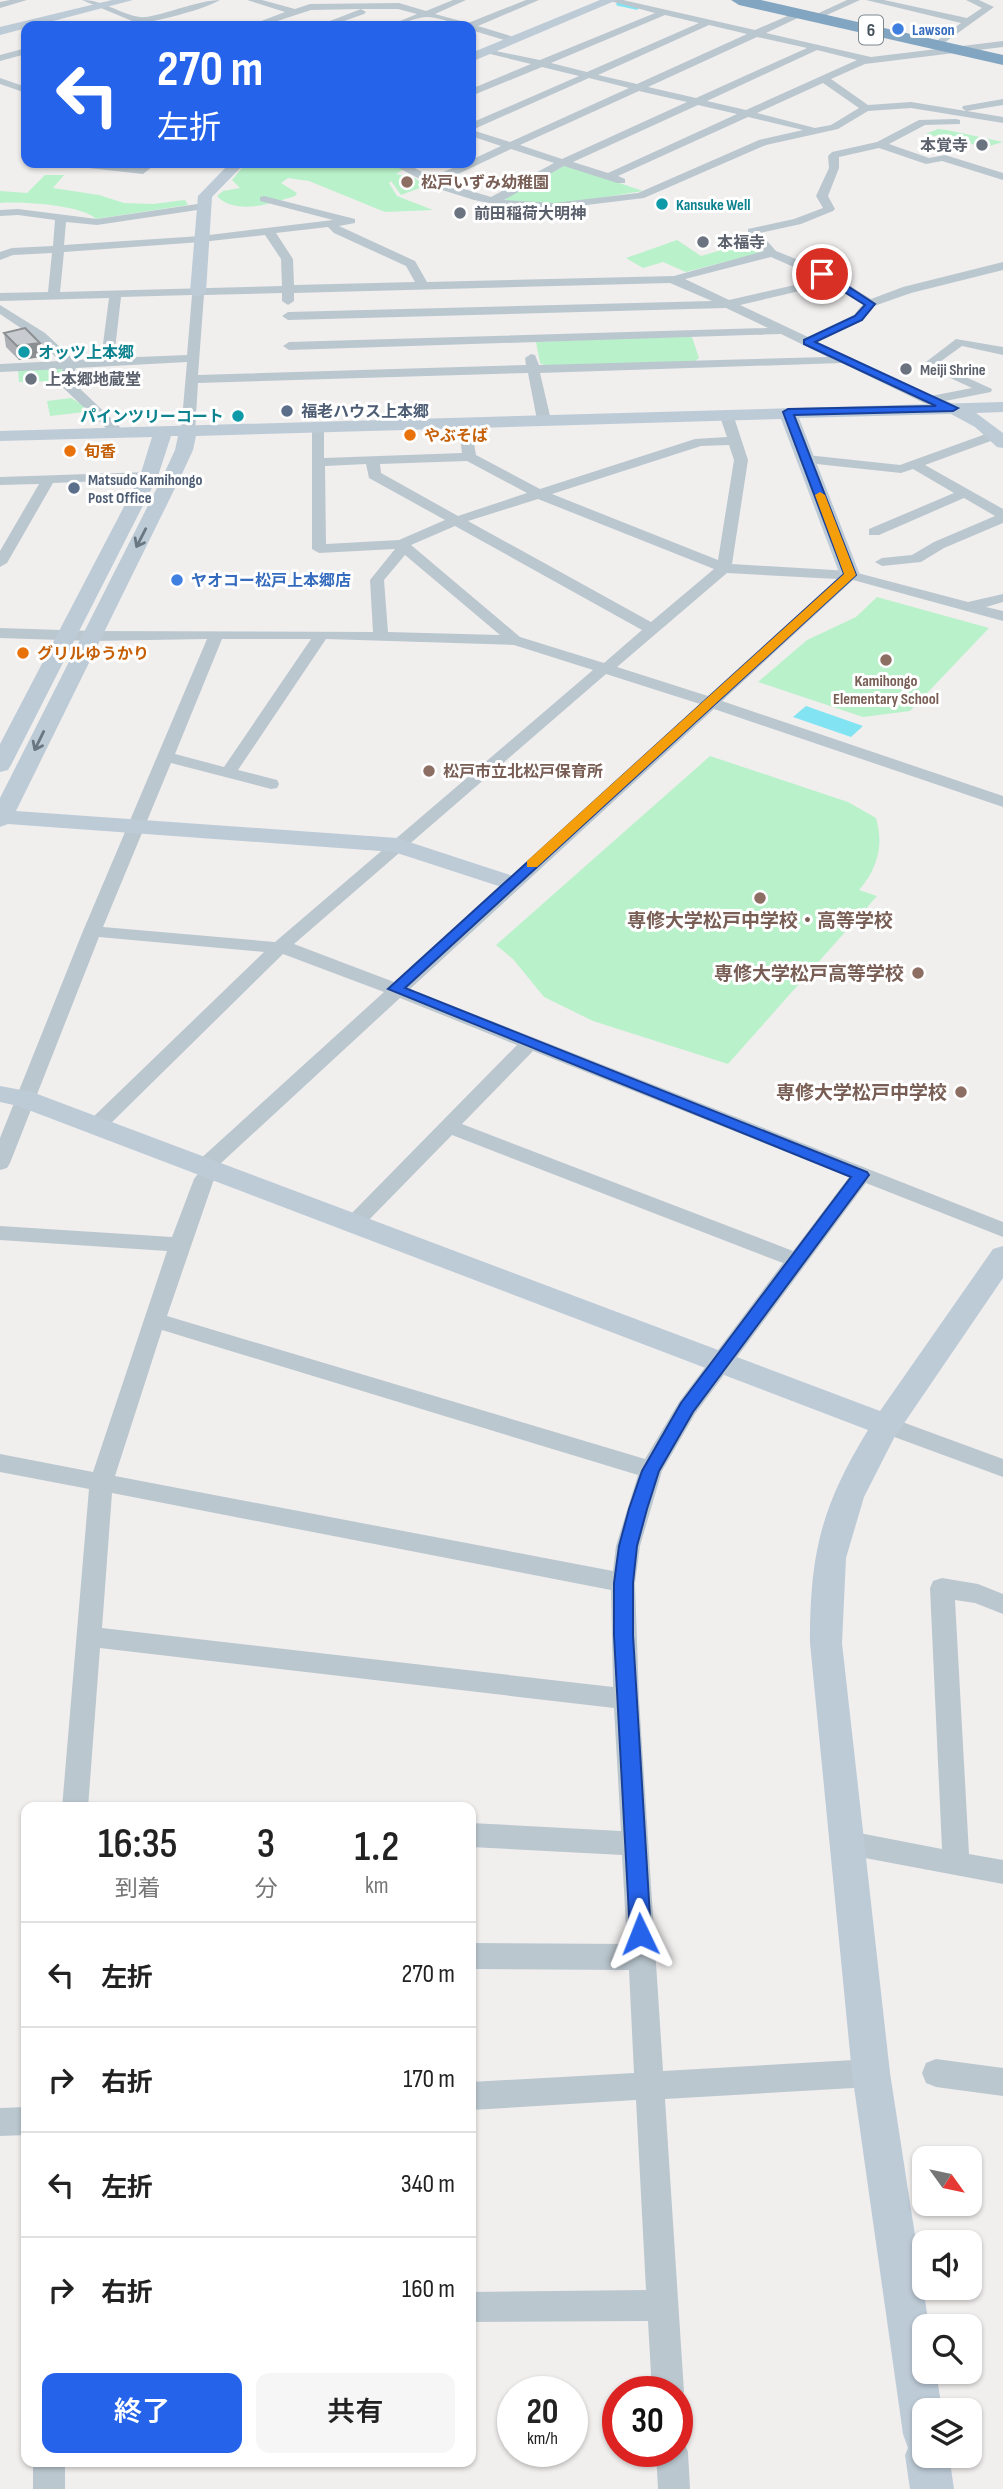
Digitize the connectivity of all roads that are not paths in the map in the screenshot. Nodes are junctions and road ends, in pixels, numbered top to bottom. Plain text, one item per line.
1 (22, 0) edge
2 (87, 0) edge
3 (127, 0) edge
4 (215, 0) edge
5 (252, 0) edge
6 (461, 0) edge
7 (534, 0) edge
8 (611, 0) edge
9 (739, 0) edge
10 (855, 0) edge
11 (871, 0) edge
12 (971, 0) edge
13 (0, 5) edge
14 (101, 6) junction
15 (376, 6) junction
16 (295, 12) junction
17 (665, 12) junction
18 (426, 14) junction
19 (807, 15) junction
20 (40, 21) edge
21 (139, 21) edge
22 (145, 21) edge
23 (268, 21) edge
24 (336, 21) edge
25 (407, 21) edge
26 (451, 21) edge
27 (967, 21) junction
28 (709, 22) junction
29 (476, 23) edge
30 (21, 26) edge
31 (476, 28) edge
32 (0, 31) edge
33 (757, 33) junction
34 (513, 40) junction
35 (915, 40) junction
36 (1003, 44) edge
37 (937, 45) junction
38 (817, 47) junction
39 (957, 50) junction
40 (489, 51) junction
41 (21, 52) edge
42 (476, 56) edge
43 (0, 58) edge
44 (868, 60) junction
45 (1003, 60) edge
46 (542, 64) junction
47 (590, 75) junction
48 (824, 79) junction
49 (0, 81) edge
50 (638, 87) junction
51 (21, 88) edge
52 (476, 91) edge
53 (700, 102) junction
54 (1003, 102) edge
55 (866, 108) junction
56 (950, 110) junction
57 (748, 114) junction
58 (1003, 122) edge
59 (476, 125) edge
60 (818, 131) junction
61 (476, 135) edge
62 (510, 145) junction
63 (880, 145) junction
64 (476, 161) edge
65 (564, 162) junction
66 (116, 168) edge
67 (146, 168) edge
68 (230, 168) edge
69 (407, 168) edge
70 (461, 168) edge
71 (608, 177) junction
72 (1003, 177) edge
73 (433, 181) junction
74 (650, 191) junction
75 (264, 199) dead end
76 (493, 201) junction
77 (204, 206) junction
78 (0, 213) edge
79 (61, 218) junction
80 (332, 225) junction
81 (268, 232) junction
82 (201, 239) junction
83 (58, 248) junction
84 (772, 253) junction
85 (0, 256) edge
86 (1003, 266) edge
87 (676, 280) junction
88 (831, 280) junction
89 (518, 283) junction
90 (423, 286) junction
91 (288, 290) junction
92 (198, 292) junction
93 (115, 294) junction
94 (54, 296) junction
95 (0, 297) edge
96 (870, 303) junction
97 (728, 304) junction
98 (0, 309) edge
99 (526, 324) junction
100 (784, 331) junction
101 (808, 342) junction
102 (289, 346) junction
103 (699, 349) junction
104 (1003, 351) edge
105 (194, 358) junction
106 (845, 360) junction
107 (107, 364) junction
108 (71, 365) junction
109 (0, 368) edge
110 (533, 370) junction
111 (193, 379) junction
112 (929, 400) junction
113 (1003, 407) edge
114 (953, 408) junction
115 (788, 412) junction
116 (726, 414) junction
117 (544, 420) junction
118 (466, 422) junction
119 (317, 426) junction
120 (188, 431) junction
121 (163, 432) junction
122 (113, 433) junction
123 (0, 436) edge
124 (998, 439) edge
125 (734, 441) junction
126 (469, 457) junction
127 (807, 459) junction
128 (373, 460) junction
129 (317, 462) junction
130 (914, 464) junction
131 (149, 476) junction
132 (172, 476) junction
133 (49, 479) junction
134 (0, 481) edge
135 (965, 493) junction
136 (539, 494) junction
137 (1003, 517) edge
138 (455, 521) junction
139 (874, 532) dead end
140 (403, 545) junction
141 (882, 562) dead end
142 (0, 563) edge
143 (724, 568) junction
144 (850, 575) junction
145 (1003, 598) edge
146 (968, 607) junction
147 (1003, 616) edge
148 (652, 629) junction
149 (0, 633) edge
150 (217, 635) junction
151 (321, 635) junction
152 (66, 636) junction
153 (92, 636) junction
154 (381, 636) junction
155 (515, 640) junction
156 (605, 668) junction
157 (710, 702) junction
158 (166, 757) junction
159 (0, 765) edge
160 (227, 774) junction
161 (271, 784) dead end
162 (1003, 802) edge
163 (0, 818) edge
164 (135, 827) junction
165 (397, 845) junction
166 (511, 883) junction
167 (92, 931) junction
168 (280, 947) junction
169 (396, 989) junction
170 (529, 1044) junction
171 (12, 1096) edge
172 (96, 1126) junction
173 (448, 1126) junction
174 (0, 1163) edge
175 (209, 1168) junction
176 (861, 1175) junction
177 (355, 1222) junction
178 (1003, 1230) edge
179 (0, 1233) edge
180 (180, 1245) junction
181 (1003, 1256) edge
182 (798, 1261) junction
183 (154, 1320) junction
184 (722, 1361) junction
185 (886, 1425) junction
186 (0, 1463) edge
187 (1003, 1468) edge
188 (651, 1471) junction
189 (101, 1482) junction
190 (624, 1583) junction
191 (1003, 1604) edge
192 (89, 1637) junction
193 (626, 1699) junction
194 (75, 1802) edge
195 (476, 1835) edge
196 (849, 1843) junction
197 (636, 1844) junction
198 (956, 1862) junction
199 (1003, 1871) edge
200 (476, 1956) edge
201 (641, 1957) junction
202 (871, 2073) junction
203 (936, 2073) dead end
204 (1003, 2081) edge
205 (651, 2086) junction
206 (476, 2096) edge
207 (21, 2121) edge
208 (0, 2123) edge
209 (662, 2305) junction
210 (476, 2307) edge
211 (667, 2376) edge
212 (919, 2398) edge
213 (50, 2467) edge
214 (673, 2467) edge
215 (929, 2468) edge
216 (49, 2489) edge
217 (674, 2489) edge
218 (932, 2489) edge

1 - 13 street
2 - 14 street
3 - 14 street
4 - 22 street
5 - 16 street
6 - 18 street
7 - 29 street
8 - 17 street
8 - 34 street
9 - 19 highway, 6
10 - 19 street
11 - 27 street
12 - 27 street
14 - 20 street
14 - 21 street
15 - 16 street
15 - 18 street
15 - 24 street
16 - 23 street
17 - 28 street
17 - 46 street
18 - 25 street
18 - 26 street
19 - 33 street
19 - 35 highway, 6
27 - 37 street
28 - 33 street
28 - 47 street
30 - 32 street
31 - 34 street
33 - 38 street
33 - 50 street
34 - 40 street
35 - 37 highway, 6
35 - 44 street
36 - 39 street
37 - 39 highway, 6
38 - 44 street
38 - 53 street
39 - 44 street
39 - 45 highway, 6
40 - 42 street
40 - 46 street
41 - 43 street
44 - 48 street
46 - 47 street
46 - 52 street
47 - 50 street
47 - 59 street
48 - 55 street
48 - 57 street
49 - 51 street
50 - 53 street
50 - 62 street
53 - 57 street
53 - 65 street
54 - 56 street
55 - 56 street
55 - 60 street
56 - 58 street
57 - 60 street
57 - 71 street
58 - 63 street
60 - 74 street
61 - 62 street
62 - 64 street
62 - 65 street
63 - 72 street
63 - 84 street
65 - 71 street
65 - 76 street
66 - 67 street
68 - 77 street
69 - 73 street
70 - 73 street
71 - 74 street
73 - 76 street
74 - 76 street
75 - 80 street
77 - 79 street
77 - 82 street
78 - 79 street
79 - 83 street
80 - 81 street
80 - 90 street
81 - 82 street
81 - 91 street
82 - 83 street
82 - 92 street
83 - 85 street
83 - 94 street
84 - 87 street
84 - 88 street
86 - 96 street
87 - 89 street
87 - 97 street
88 - 96 street
88 - 97 street
89 - 90 street
89 - 99 street
90 - 91 street
91 - 92 street
91 - 102 street
92 - 93 street
92 - 105 street
93 - 94 street
93 - 107 street
94 - 95 street
96 - 101 street
97 - 99 street
97 - 100 street
98 - 108 street
99 - 102 street
99 - 102 street
99 - 103 street
99 - 110 street
100 - 101 street
100 - 103 street
101 - 106 street
102 - 110 street
102 - 111 street
103 - 106 street
103 - 110 street
104 - 112 street
105 - 107 street
105 - 111 street
106 - 112 street
107 - 108 street
108 - 109 street
108 - 122 street
110 - 117 street
111 - 120 street
112 - 114 street
113 - 114 street
114 - 115 street
114 - 124 street
115 - 116 street
115 - 127 street
116 - 117 street
116 - 125 street
117 - 118 street
118 - 119 street
118 - 126 street
119 - 120 street
119 - 129 street
120 - 121 street
120 - 132 street
121 - 122 street
121 - 131 street
122 - 123 street
124 - 130 street
125 - 136 street
125 - 143 street
126 - 128 street
126 - 136 street
127 - 130 street
127 - 144 street
128 - 129 street
128 - 138 street
129 - 140 street
130 - 135 street
131 - 132 street
131 - 133 street
131 - 152 street
132 -> 153 street
133 - 134 street
133 - 142 street
135 - 137 street
135 - 139 street
136 - 138 street
136 - 143 street
137 - 141 street
138 - 140 street
138 - 148 street
140 - 154 street
140 - 155 street
143 - 144 street
143 - 148 street
144 - 146 street
144 - 157 street
145 - 146 street
146 - 147 street
148 - 156 street
149 - 152 street
150 - 151 street
150 - 153 street
150 - 158 street
151 - 154 street
151 - 160 street
152 - 153 street
152 - 159 street
153 -> 163 street
154 - 155 street
155 - 156 street
156 - 157 street
156 - 165 street
157 - 162 street
157 - 166 street
158 - 160 street
158 - 164 street
160 - 161 street
163 - 164 street
164 - 165 street
164 - 167 street
165 - 166 street
165 - 168 street
166 - 169 street
167 - 168 street
167 - 171 street
168 - 169 street
168 - 172 street
169 - 170 street
169 - 175 street
170 - 173 street
170 - 176 street
171 - 172 street
171 - 174 street
172 - 175 street
173 - 177 street
173 - 182 street
175 - 177 street
175 - 180 street
176 - 178 street
176 - 182 street
177 - 184 street
179 - 180 street
180 - 183 street
181 - 185 street
182 - 184 street
183 - 188 street
183 - 189 street
184 - 185 street
184 - 188 street
185 - 187 street
185 - 196 street
186 - 189 street
188 - 190 street
189 - 190 street
189 - 192 street
190 - 193 street
191 - 198 street
192 - 193 street
192 - 194 street
193 - 197 street
195 - 197 street
196 - 198 street
196 - 202 street
197 - 201 street
198 - 199 street
200 - 201 street
201 - 205 street
202 - 205 street
202 - 212 street
203 - 204 street
205 - 206 street
205 - 209 street
207 - 208 street
209 - 210 street
209 - 211 street
213 - 216 street
214 - 217 street
215 - 218 street

